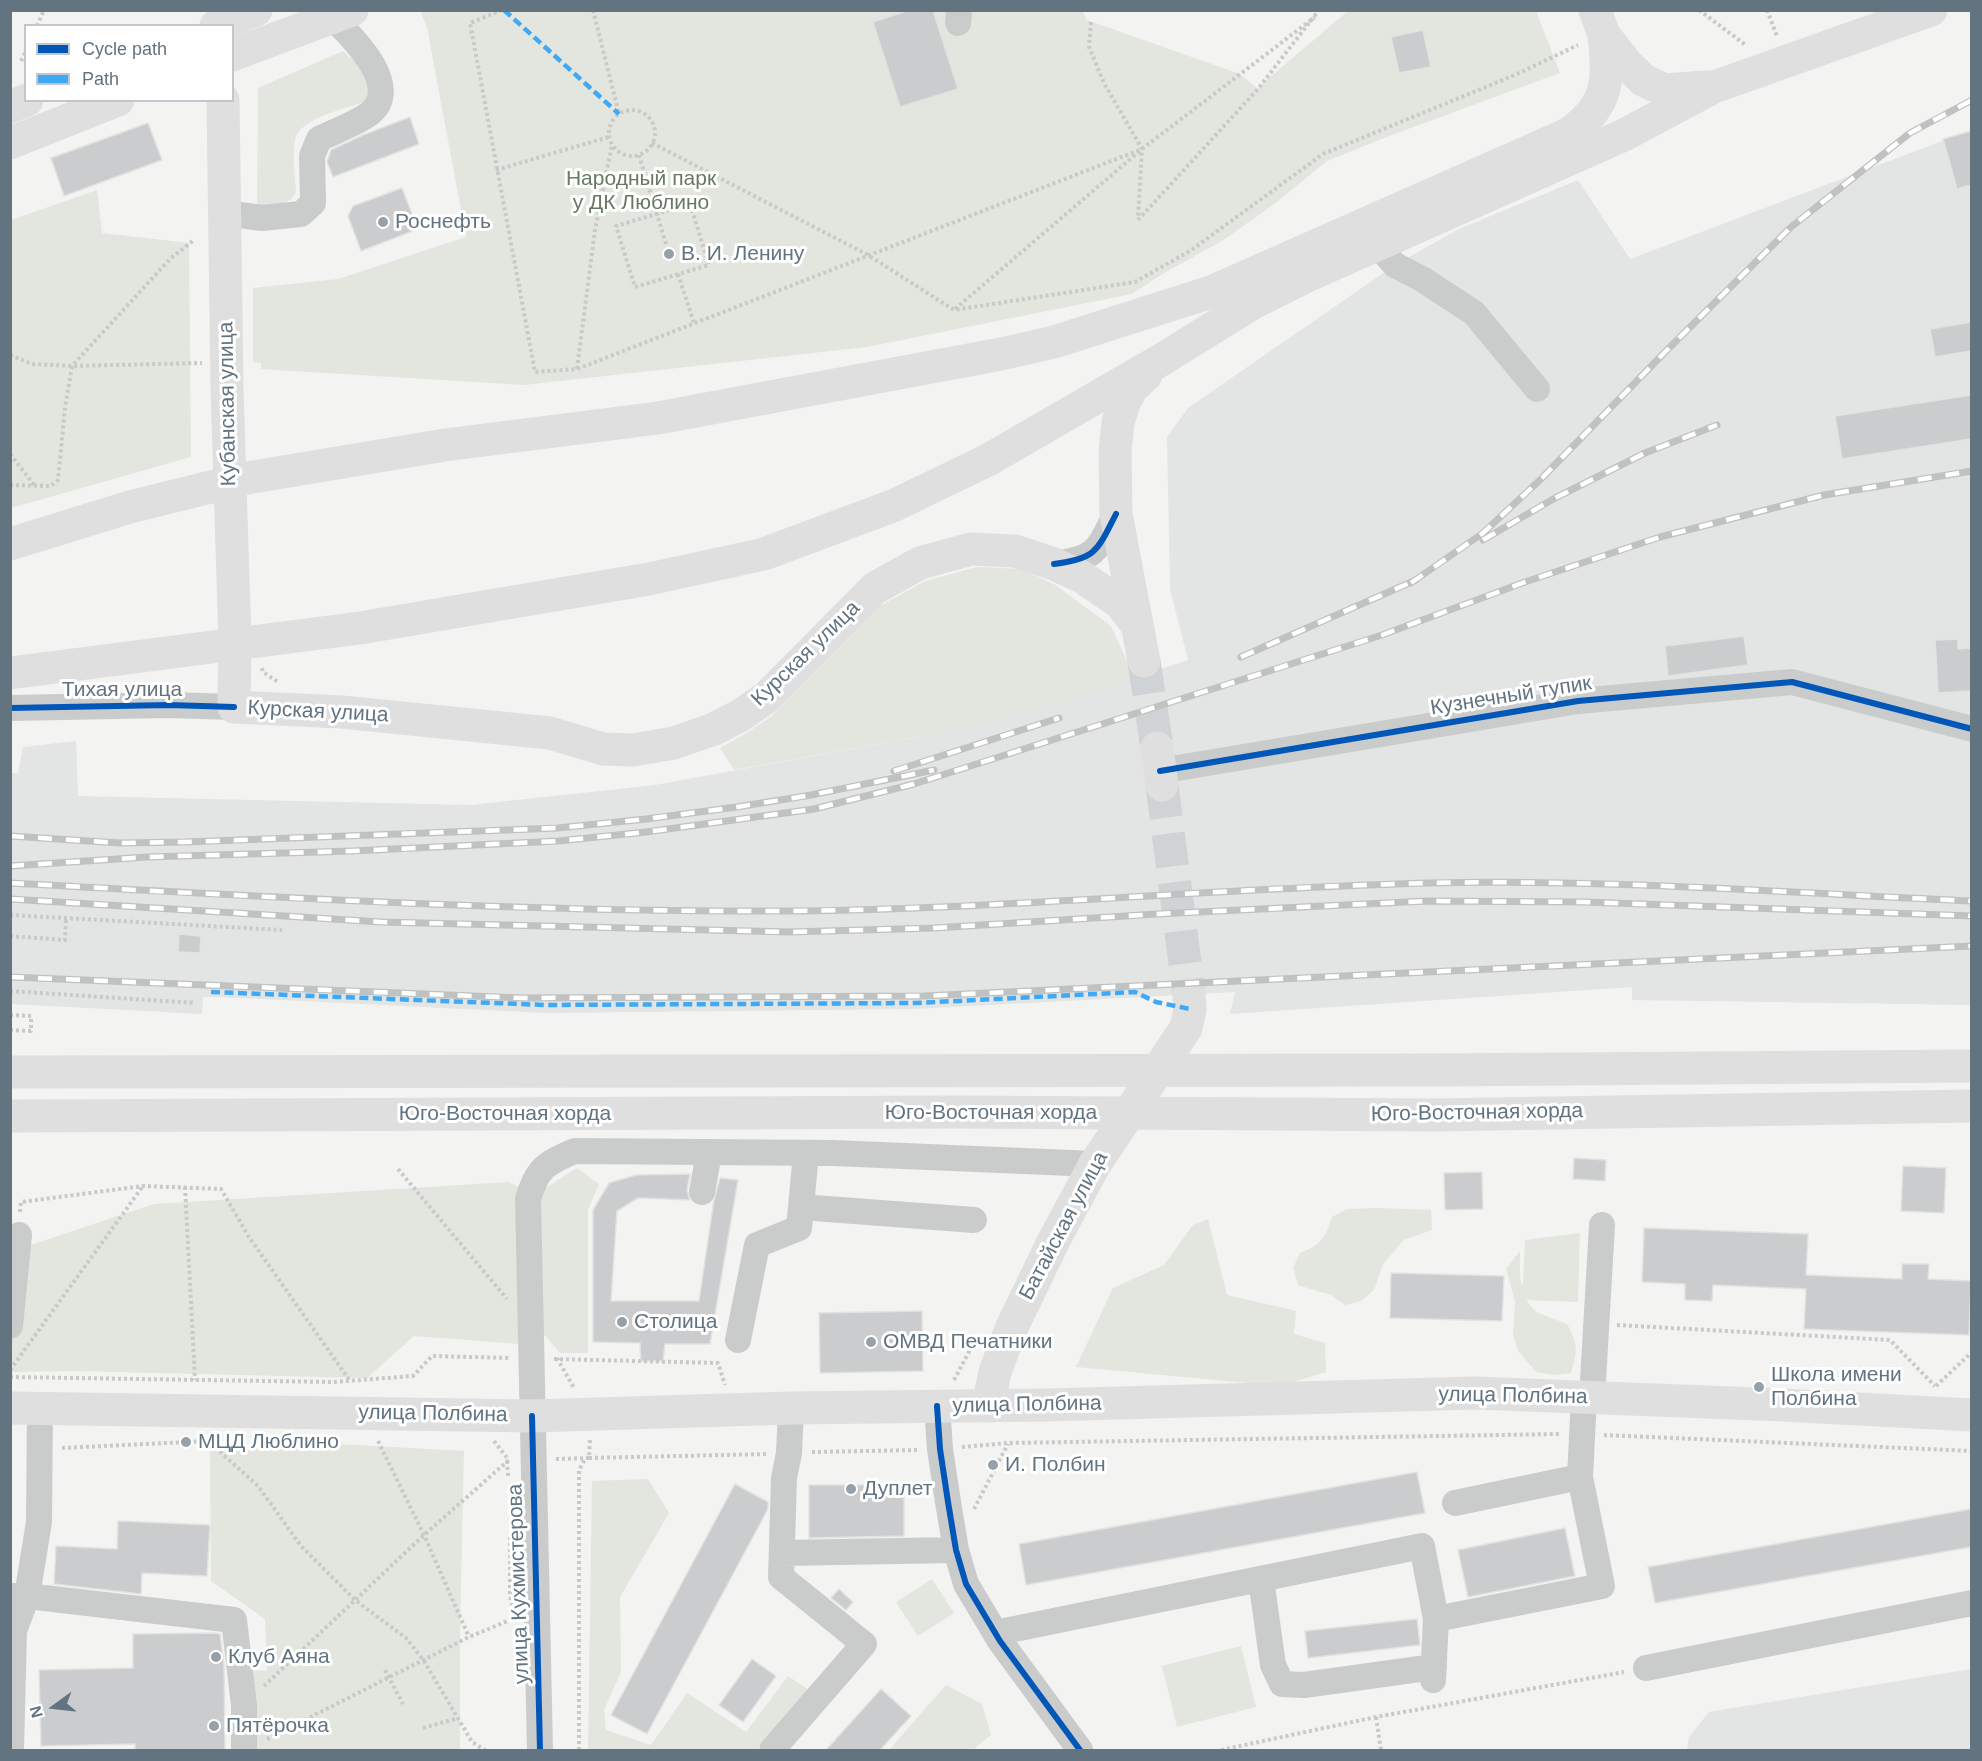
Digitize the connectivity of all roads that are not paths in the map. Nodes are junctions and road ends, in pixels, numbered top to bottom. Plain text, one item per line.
1 (208, 10) edge
2 (256, 10) edge
3 (1931, 10) edge
4 (342, 14) edge
5 (214, 24) edge
6 (220, 24) edge
7 (1592, 30) edge
8 (234, 54) edge
9 (1714, 87) junction
10 (24, 101) edge
11 (113, 102) edge
12 (223, 102) edge
13 (10, 107) edge
14 (10, 143) edge
15 (225, 213) junction
16 (1376, 244) junction
17 (1161, 360) junction
18 (1537, 389) dead end
19 (1116, 514) junction
20 (10, 544) edge
21 (1054, 564) junction
22 (1137, 625) junction
23 (235, 640) junction
24 (1144, 661) tunnel mouth
25 (10, 672) edge
26 (10, 685) edge
27 (62, 706) junction
28 (234, 707) junction
29 (10, 708) edge
30 (342, 712) junction
31 (1971, 729) edge
32 (1160, 768) dead end
33 (1188, 994) tunnel mouth
34 (1971, 1066) edge
35 (10, 1072) edge
36 (1971, 1106) edge
37 (10, 1116) edge
38 (709, 1153) junction
39 (806, 1153) junction
40 (1095, 1164) junction
41 (702, 1192) dead end
42 (801, 1207) junction
43 (974, 1220) dead end
44 (19, 1223) road end
45 (1602, 1225) dead end
46 (10, 1326) edge
47 (738, 1340) dead end
48 (945, 1395) junction
49 (1588, 1397) junction
50 (988, 1406) junction
51 (791, 1407) junction
52 (25, 1408) edge
53 (1971, 1415) edge
54 (532, 1416) junction
55 (1580, 1477) junction
56 (1455, 1503) dead end
57 (956, 1547) junction
58 (782, 1553) junction
59 (1262, 1579) junction
60 (19, 1596) edge
61 (1971, 1602) edge
62 (1436, 1619) junction
63 (995, 1633) junction
64 (1646, 1668) road end
65 (10, 1750) edge
66 (244, 1750) edge
67 (540, 1750) edge
68 (772, 1750) edge
69 (1080, 1750) edge

1 - 5 street
2 - 6 main road
3 - 9 main road
4 - 8 main road
4 - 15 street
7 - 9 main road
7 - 20 main road
9 - 16 main road
10 - 13 main road
11 - 14 main road
12 - 15 main road, Кубанская улица
15 - 23 main road, Кубанская улица
16 - 17 main road
16 - 18 street
17 - 19 main road
17 - 25 main road
19 - 21 street
19 - 22 main road
21 - 22 main road, Курская улица
21 - 30 main road, Курская улица
22 - 24 main road
23 - 28 main road, Кубанская улица
23 - 30 main road
26 - 27 street, Тихая улица
27 - 28 street, Тихая улица
27 - 29 street, Тихая улица
28 - 30 main road, Курская улица
31 - 32 street, Кузнечный тупик
33 - 40 main road, Батайская улица
34 - 35 main road, Юго-Восточная хорда
36 - 37 main road, Юго-Восточная хорда
38 - 39 street, улица Кухмистерова
38 - 41 street
38 - 54 street, улица Кухмистерова
39 - 40 street, улица Кухмистерова
39 - 42 street
40 - 50 main road, Батайская улица
42 - 43 street
42 - 47 street
44 - 46 street
45 - 49 street
48 - 50 main road, улица Полбина
48 - 51 main road, улица Полбина
48 - 57 street
49 - 50 main road, улица Полбина
49 - 53 main road, улица Полбина
49 - 55 street
51 - 54 main road, улица Полбина
51 - 58 street
52 - 54 main road, улица Полбина
52 - 60 street
54 - 67 street, улица Кухмистерова
55 - 56 street
55 - 62 street
57 - 58 street
57 - 63 street
58 - 68 street
59 - 62 street
59 - 62 street
59 - 63 street
60 - 65 street
60 - 66 street
61 - 64 street
63 - 69 street

